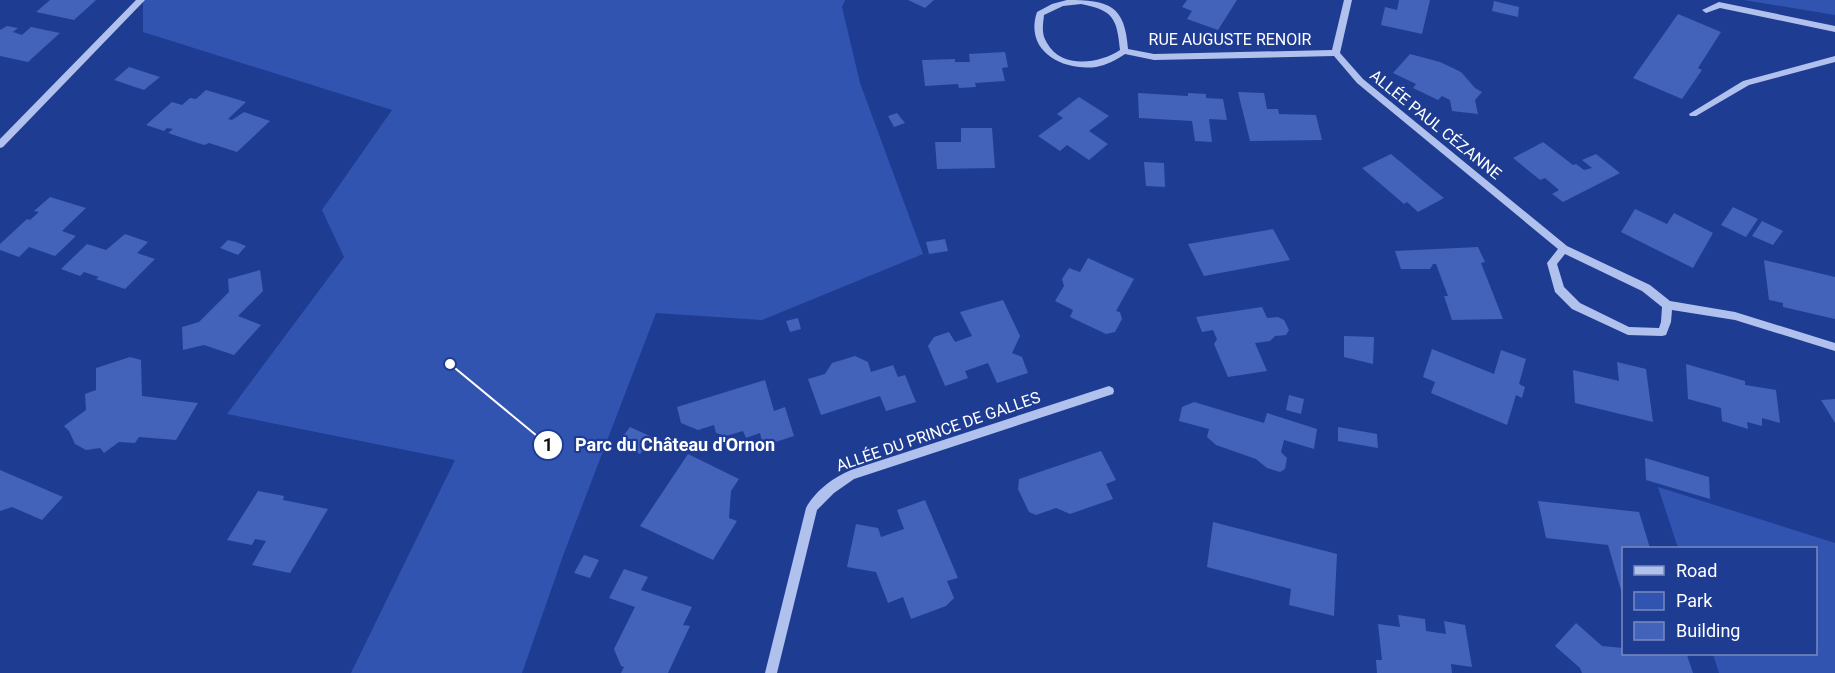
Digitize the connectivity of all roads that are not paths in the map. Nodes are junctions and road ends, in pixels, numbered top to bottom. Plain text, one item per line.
1 (141, 0) edge
2 (1348, 0) edge
3 (1706, 10) dead end
4 (1835, 28) edge
5 (1124, 51) junction
6 (1336, 53) junction
7 (1835, 59) edge
8 (1693, 114) dead end
9 (0, 146) edge
10 (1564, 249) junction
11 (1667, 305) junction
12 (1835, 348) edge
13 (1109, 391) dead end
14 (771, 673) edge

1 - 9 street
2 - 6 street
3 - 4 street
5 - 5 street, RUE AUGUSTE RENOIR
5 - 6 street, RUE AUGUSTE RENOIR
6 - 10 street, ALLÉE PAUL CÉZANNE
7 - 8 street
10 - 11 street, ALLÉE PAUL CÉZANNE
10 - 11 street
11 - 12 street, ALLÉE PAUL CÉZANNE
13 - 14 street, ALLÉE DU PRINCE DE GALLES

